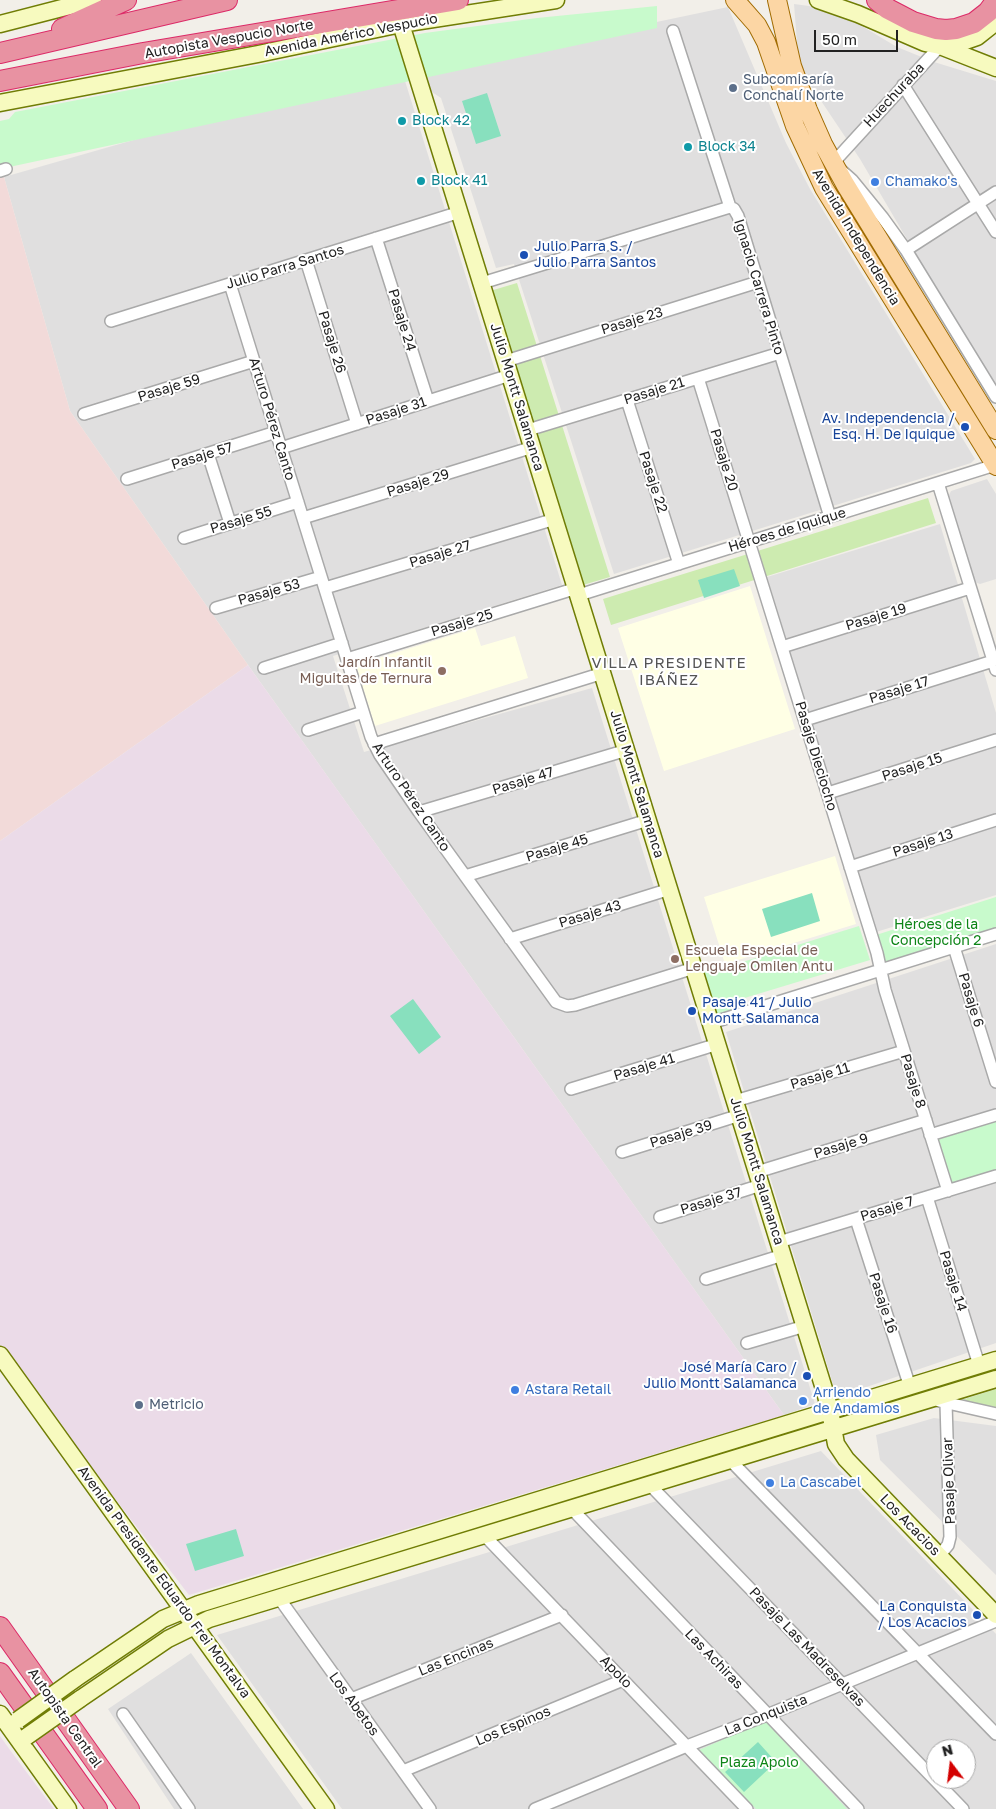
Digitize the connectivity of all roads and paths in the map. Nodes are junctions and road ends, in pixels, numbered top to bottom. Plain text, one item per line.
1 (93, 0) edge
2 (126, 0) edge
3 (226, 0) edge
4 (458, 0) edge
5 (556, 0) edge
6 (735, 0) edge
7 (777, 0) edge
8 (818, 0) edge
9 (877, 0) edge
10 (896, 0) edge
11 (985, 0) edge
12 (996, 1) edge
13 (0, 24) edge
14 (401, 24) junction
15 (992, 26) edge
16 (673, 31) dead end
17 (940, 46) junction
18 (7, 52) edge
19 (994, 70) edge
20 (0, 81) edge
21 (903, 86) junction
22 (0, 103) edge
23 (832, 163) junction
24 (996, 192) edge
25 (978, 203) junction
26 (730, 207) junction
27 (460, 212) junction
28 (996, 232) edge
29 (376, 238) junction
30 (906, 250) junction
31 (306, 260) junction
32 (758, 282) junction
33 (482, 283) junction
34 (230, 284) junction
35 (111, 321) dead end
36 (780, 353) junction
37 (254, 361) junction
38 (508, 368) junction
39 (698, 378) junction
40 (996, 397) edge
41 (627, 400) junction
42 (428, 401) junction
43 (84, 414) dead end
44 (357, 424) junction
45 (528, 430) junction
46 (996, 430) edge
47 (276, 432) junction
48 (533, 447) junction
49 (281, 448) junction
50 (208, 454) junction
51 (996, 465) edge
52 (127, 479) dead end
53 (938, 483) junction
54 (298, 502) junction
55 (830, 517) junction
56 (303, 518) junction
57 (555, 519) junction
58 (230, 524) junction
59 (184, 538) dead end
60 (749, 542) junction
61 (679, 564) junction
62 (321, 577) junction
63 (325, 588) junction
64 (970, 588) junction
65 (578, 592) junction
66 (216, 608) dead end
67 (342, 643) junction
68 (782, 647) junction
69 (347, 658) junction
70 (995, 666) edge
71 (264, 668) dead end
72 (603, 672) junction
73 (363, 712) junction
74 (805, 720) junction
75 (308, 730) dead end
76 (996, 740) edge
77 (374, 744) junction
78 (627, 750) junction
79 (828, 793) junction
80 (419, 812) junction
81 (648, 820) junction
82 (996, 820) edge
83 (850, 867) junction
84 (465, 876) junction
85 (670, 889) junction
86 (996, 934) edge
87 (510, 939) junction
88 (954, 947) junction
89 (694, 968) junction
90 (881, 970) junction
91 (711, 1023) junction
92 (718, 1044) junction
93 (904, 1051) junction
94 (996, 1082) edge
95 (571, 1089) dead end
96 (738, 1108) junction
97 (996, 1115) edge
98 (926, 1120) junction
99 (930, 1135) junction
100 (622, 1152) dead end
101 (996, 1176) edge
102 (759, 1179) junction
103 (948, 1191) junction
104 (926, 1197) junction
105 (660, 1217) dead end
106 (856, 1219) junction
107 (781, 1248) junction
108 (706, 1279) dead end
109 (799, 1328) junction
110 (747, 1343) dead end
111 (0, 1355) edge
112 (996, 1360) edge
113 (979, 1365) junction
114 (996, 1379) edge
115 (910, 1387) junction
116 (939, 1401) junction
117 (830, 1411) junction
118 (996, 1414) edge
119 (833, 1430) junction
120 (731, 1461) junction
121 (650, 1485) junction
122 (572, 1509) junction
123 (484, 1535) junction
124 (420, 1536) junction
125 (426, 1553) junction
126 (939, 1556) junction
127 (279, 1598) junction
128 (184, 1610) junction
129 (562, 1615) junction
130 (996, 1615) edge
131 (996, 1621) edge
132 (194, 1625) junction
133 (0, 1627) edge
134 (918, 1653) junction
135 (0, 1673) edge
136 (623, 1680) junction
137 (843, 1684) junction
138 (351, 1699) junction
139 (123, 1714) dead end
140 (767, 1715) junction
141 (9, 1720) edge
142 (996, 1734) edge
143 (23, 1739) junction
144 (686, 1746) junction
145 (403, 1771) junction
146 (68, 1809) edge
147 (97, 1809) edge
148 (130, 1809) edge
149 (189, 1809) edge
150 (326, 1809) edge
151 (430, 1809) edge
152 (535, 1809) edge
153 (747, 1809) edge
154 (858, 1809) edge
155 (963, 1809) edge

1 - 13 main road
2 - 18 highway
3 - 18 highway
4 - 20 highway, Autopista Vespucio Norte
5 - 14 main road, Avenida Américo Vespucio
6 - 51 main road, Avenida Independencia
7 - 23 main road, Avenida Independencia
8 - 17 main road
9 - 12 highway
10 - 11 highway
14 - 22 main road, Avenida Américo Vespucio
14 - 27 main road, Julio Montt Salamanca
15 - 17 main road
15 - 19 main road
16 - 26 street, Ignacio Carrera Pinto
17 - 19 main road
17 - 21 street, Huechuraba
21 - 23 street, Huechuraba
21 - 25 street
23 - 30 street, Avenida Independencia
23 - 46 main road, Avenida Independencia
24 - 25 street
25 - 28 street
25 - 30 street
26 - 32 street, Ignacio Carrera Pinto
26 - 33 street
27 - 29 street, Julio Parra Santos
27 - 33 main road, Julio Montt Salamanca
29 - 31 street, Julio Parra Santos
29 - 42 street, Pasaje 24
30 - 40 street, Avenida Independencia
31 - 34 street, Julio Parra Santos
31 - 44 street, Pasaje 26
32 - 36 street, Ignacio Carrera Pinto
32 - 38 street, Pasaje 23
33 - 38 main road, Julio Montt Salamanca
34 - 35 street, Julio Parra Santos
34 - 37 street, Arturo Pérez Canto
36 - 39 street, Pasaje 21
36 - 55 street, Ignacio Carrera Pinto
37 - 43 street, Pasaje 59
37 - 47 street, Arturo Pérez Canto
38 - 42 street, Pasaje 31
38 - 45 main road, Julio Montt Salamanca
39 - 41 street, Pasaje 21
39 - 60 street, Pasaje 20
41 - 45 street, Pasaje 21
41 - 61 street, Pasaje 22
42 - 44 street, Pasaje 31
44 - 49 street, Pasaje 31
45 - 48 main road, Julio Montt Salamanca
47 - 49 street, Arturo Pérez Canto
47 - 50 street, Pasaje 57
48 - 56 street, Pasaje 29
48 - 57 main road, Julio Montt Salamanca
49 - 54 street, Arturo Pérez Canto
50 - 52 street, Pasaje 57
50 - 58 street
51 - 53 street, Héroes de Iquique
53 - 55 street, Héroes de Iquique
53 - 64 street
54 - 56 street, Arturo Pérez Canto
54 - 58 street, Pasaje 55
55 - 60 street, Héroes de Iquique
56 - 62 street, Arturo Pérez Canto
57 - 63 street, Pasaje 27
57 - 65 main road, Julio Montt Salamanca
58 - 59 street, Pasaje 55
60 - 61 street, Héroes de Iquique
60 - 68 street, Pasaje Dieciocho
61 - 65 street, Héroes de Iquique
62 - 63 street, Arturo Pérez Canto
62 - 66 street, Pasaje 53
63 - 67 street, Arturo Pérez Canto
64 - 68 street, Pasaje 19
64 - 70 street
65 - 69 street, Pasaje 25
65 - 72 main road, Julio Montt Salamanca
67 - 69 street, Arturo Pérez Canto
67 - 71 street
68 - 74 street, Pasaje Dieciocho
69 - 73 street, Arturo Pérez Canto
70 - 74 street, Pasaje 17
72 - 77 street
72 - 78 main road, Julio Montt Salamanca
73 - 75 street
73 - 77 street, Arturo Pérez Canto
74 - 79 street, Pasaje Dieciocho
76 - 79 street, Pasaje 15
77 - 80 street, Arturo Pérez Canto
78 - 80 street, Pasaje 47
78 - 81 main road, Julio Montt Salamanca
79 - 83 street, Pasaje Dieciocho
80 - 84 street, Arturo Pérez Canto
81 - 84 street, Pasaje 45
81 - 85 main road, Julio Montt Salamanca
82 - 83 street, Pasaje 13
83 - 90 street, Pasaje Dieciocho
84 - 87 street, Arturo Pérez Canto
85 - 87 street, Pasaje 43
85 - 89 main road, Julio Montt Salamanca
86 - 88 street
87 - 89 street, Arturo Pérez Canto
88 - 90 street
88 - 94 street, Pasaje 6
89 - 91 main road, Julio Montt Salamanca
90 - 91 street
90 - 93 street, Pasaje 8
91 - 92 main road, Julio Montt Salamanca
92 - 95 street, Pasaje 41
92 - 96 main road, Julio Montt Salamanca
93 - 96 street, Pasaje 11
93 - 98 street, Pasaje 8
96 - 100 street, Pasaje 39
96 - 102 main road, Julio Montt Salamanca
97 - 99 street
98 - 99 street, Pasaje 8
98 - 102 street, Pasaje 9
99 - 103 street, Pasaje 8
101 - 103 street, Pasaje 7
102 - 105 street, Pasaje 37
102 - 107 main road, Julio Montt Salamanca
103 - 104 street, Pasaje 7
104 - 106 street, Pasaje 7
104 - 113 street, Pasaje 14
106 - 107 street, Pasaje 7
106 - 115 street, Pasaje 16
107 - 108 street, Pasaje 7
107 - 109 main road, Julio Montt Salamanca
109 - 110 street
109 - 117 main road, Julio Montt Salamanca
111 - 128 main road, Avenida Presidente Eduardo Frei Montalva
112 - 113 main road
113 - 115 main road
114 - 116 main road
115 - 117 main road
116 - 118 street
116 - 119 main road
116 - 126 street, Pasaje Olivar
117 - 119 main road, Julio Montt Salamanca
117 - 124 main road
119 - 120 main road
119 - 126 main road, Los Acacios
120 - 121 main road
120 - 134 street
121 - 122 main road
121 - 137 street, Pasaje Las Madreselvas
122 - 123 main road
122 - 140 street, Las Achiras
123 - 125 main road
123 - 129 street, Apolo
124 - 125 main road
124 - 128 main road
125 - 127 main road
126 - 130 main road, Los Acacios
127 - 132 main road
127 - 138 street, Los Abetos
128 - 132 main road, Avenida Presidente Eduardo Frei Montalva
128 - 141 main road, bridge
129 - 136 street, Apolo
129 - 138 street, Las Encinas
131 - 134 street, La Conquista
132 - 143 main road, bridge
132 - 150 main road, Avenida Presidente Eduardo Frei Montalva
133 - 148 highway, Autopista Central
134 - 137 street, La Conquista
134 - 142 street
135 - 147 highway, Autopista Central
136 - 144 street, Apolo
136 - 145 street, Los Espinos
137 - 140 street, La Conquista
137 - 155 street, Pasaje Las Madreselvas
138 - 145 street, Los Abetos
139 - 149 street
140 - 144 street, La Conquista
140 - 154 street, Las Achiras
141 - 143 main road
143 - 146 main road
144 - 152 street, La Conquista
144 - 153 street, Apolo
145 - 151 street, Los Abetos

